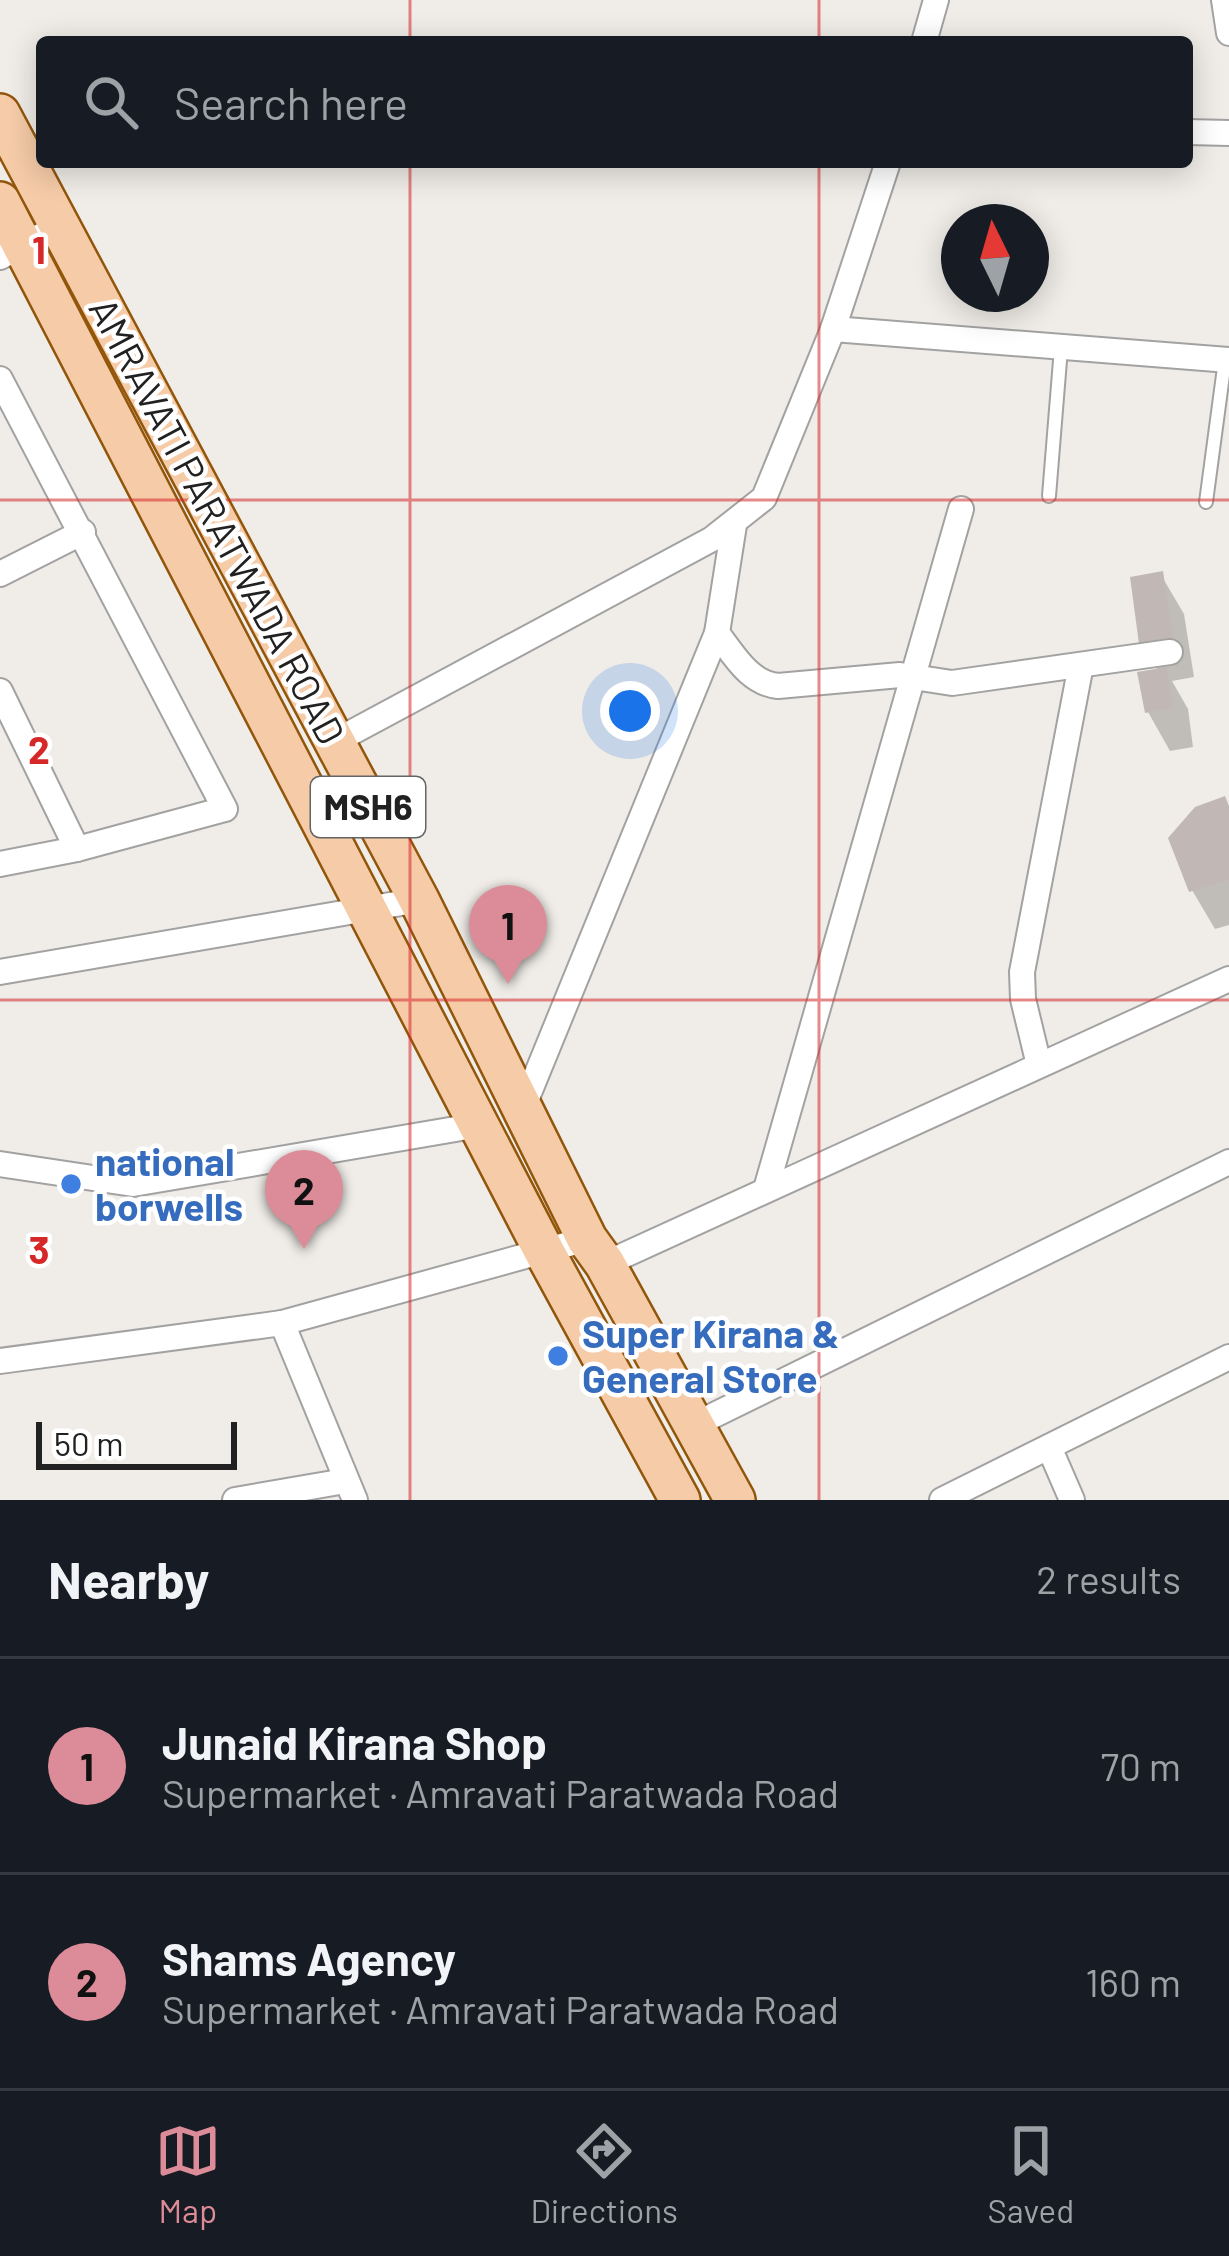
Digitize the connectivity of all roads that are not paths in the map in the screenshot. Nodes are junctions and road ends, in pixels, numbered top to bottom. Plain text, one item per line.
1 (936, 0) edge
2 (1224, 0) edge
3 (1229, 34) edge
4 (926, 36) edge
5 (0, 114) edge
6 (1193, 132) edge
7 (1229, 133) edge
8 (886, 168) edge
9 (0, 202) edge
10 (62, 224) junction
11 (11, 251) edge
12 (833, 329) junction
13 (1061, 347) junction
14 (1228, 356) edge
15 (0, 379) edge
16 (1049, 496) dead end
17 (1207, 502) dead end
18 (961, 509) dead end
19 (734, 525) junction
20 (83, 532) junction
21 (0, 574) edge
22 (716, 633) junction
23 (1170, 652) dead end
24 (1081, 665) junction
25 (911, 676) junction
26 (0, 691) edge
27 (332, 743) junction
28 (77, 849) junction
29 (0, 864) edge
30 (419, 900) junction
31 (368, 909) junction
32 (0, 972) edge
33 (1229, 979) edge
34 (1039, 1065) junction
35 (522, 1110) junction
36 (479, 1125) junction
37 (1229, 1162) edge
38 (0, 1164) edge
39 (766, 1189) junction
40 (544, 1251) junction
41 (596, 1251) junction
42 (282, 1323) junction
43 (1229, 1357) edge
44 (0, 1361) edge
45 (692, 1426) junction
46 (1049, 1447) junction
47 (350, 1491) edge
48 (235, 1500) edge
49 (680, 1500) edge
50 (735, 1500) edge
51 (942, 1500) edge
52 (1072, 1500) edge

1 - 4 street
2 - 3 street
5 - 10 main road, AMRAVATI PARATWADA ROAD / MSH6
6 - 7 street
8 - 12 street
9 - 11 main road, AMRAVATI PARATWADA ROAD / MSH6
10 - 11 street
10 - 27 main road, AMRAVATI PARATWADA ROAD / MSH6
11 - 31 main road, AMRAVATI PARATWADA ROAD / MSH6
12 - 13 street
12 - 19 street
13 - 14 street
13 - 16 lane
14 - 17 lane
15 - 20 street
18 - 25 street
19 - 22 street
19 - 27 street
20 - 21 street
20 - 28 street
22 - 25 street
22 - 35 street
23 - 24 street
24 - 25 street
24 - 34 street
25 - 39 street
26 - 28 street
27 - 30 main road, AMRAVATI PARATWADA ROAD / MSH6
28 - 29 street
30 - 31 street
30 - 35 main road, AMRAVATI PARATWADA ROAD / MSH6
31 - 32 street
31 - 36 main road, AMRAVATI PARATWADA ROAD / MSH6
33 - 34 street
34 - 39 street
35 - 41 main road, AMRAVATI PARATWADA ROAD / MSH6
36 - 38 street
36 - 40 main road, AMRAVATI PARATWADA ROAD / MSH6
37 - 45 street
39 - 41 street
40 - 41 street
40 - 42 street
40 - 49 main road, AMRAVATI PARATWADA ROAD / MSH6
41 - 45 main road, AMRAVATI PARATWADA ROAD / MSH6
42 - 44 street
42 - 47 street
43 - 46 street
45 - 50 main road, AMRAVATI PARATWADA ROAD / MSH6
46 - 51 street
46 - 52 street
47 - 48 street

